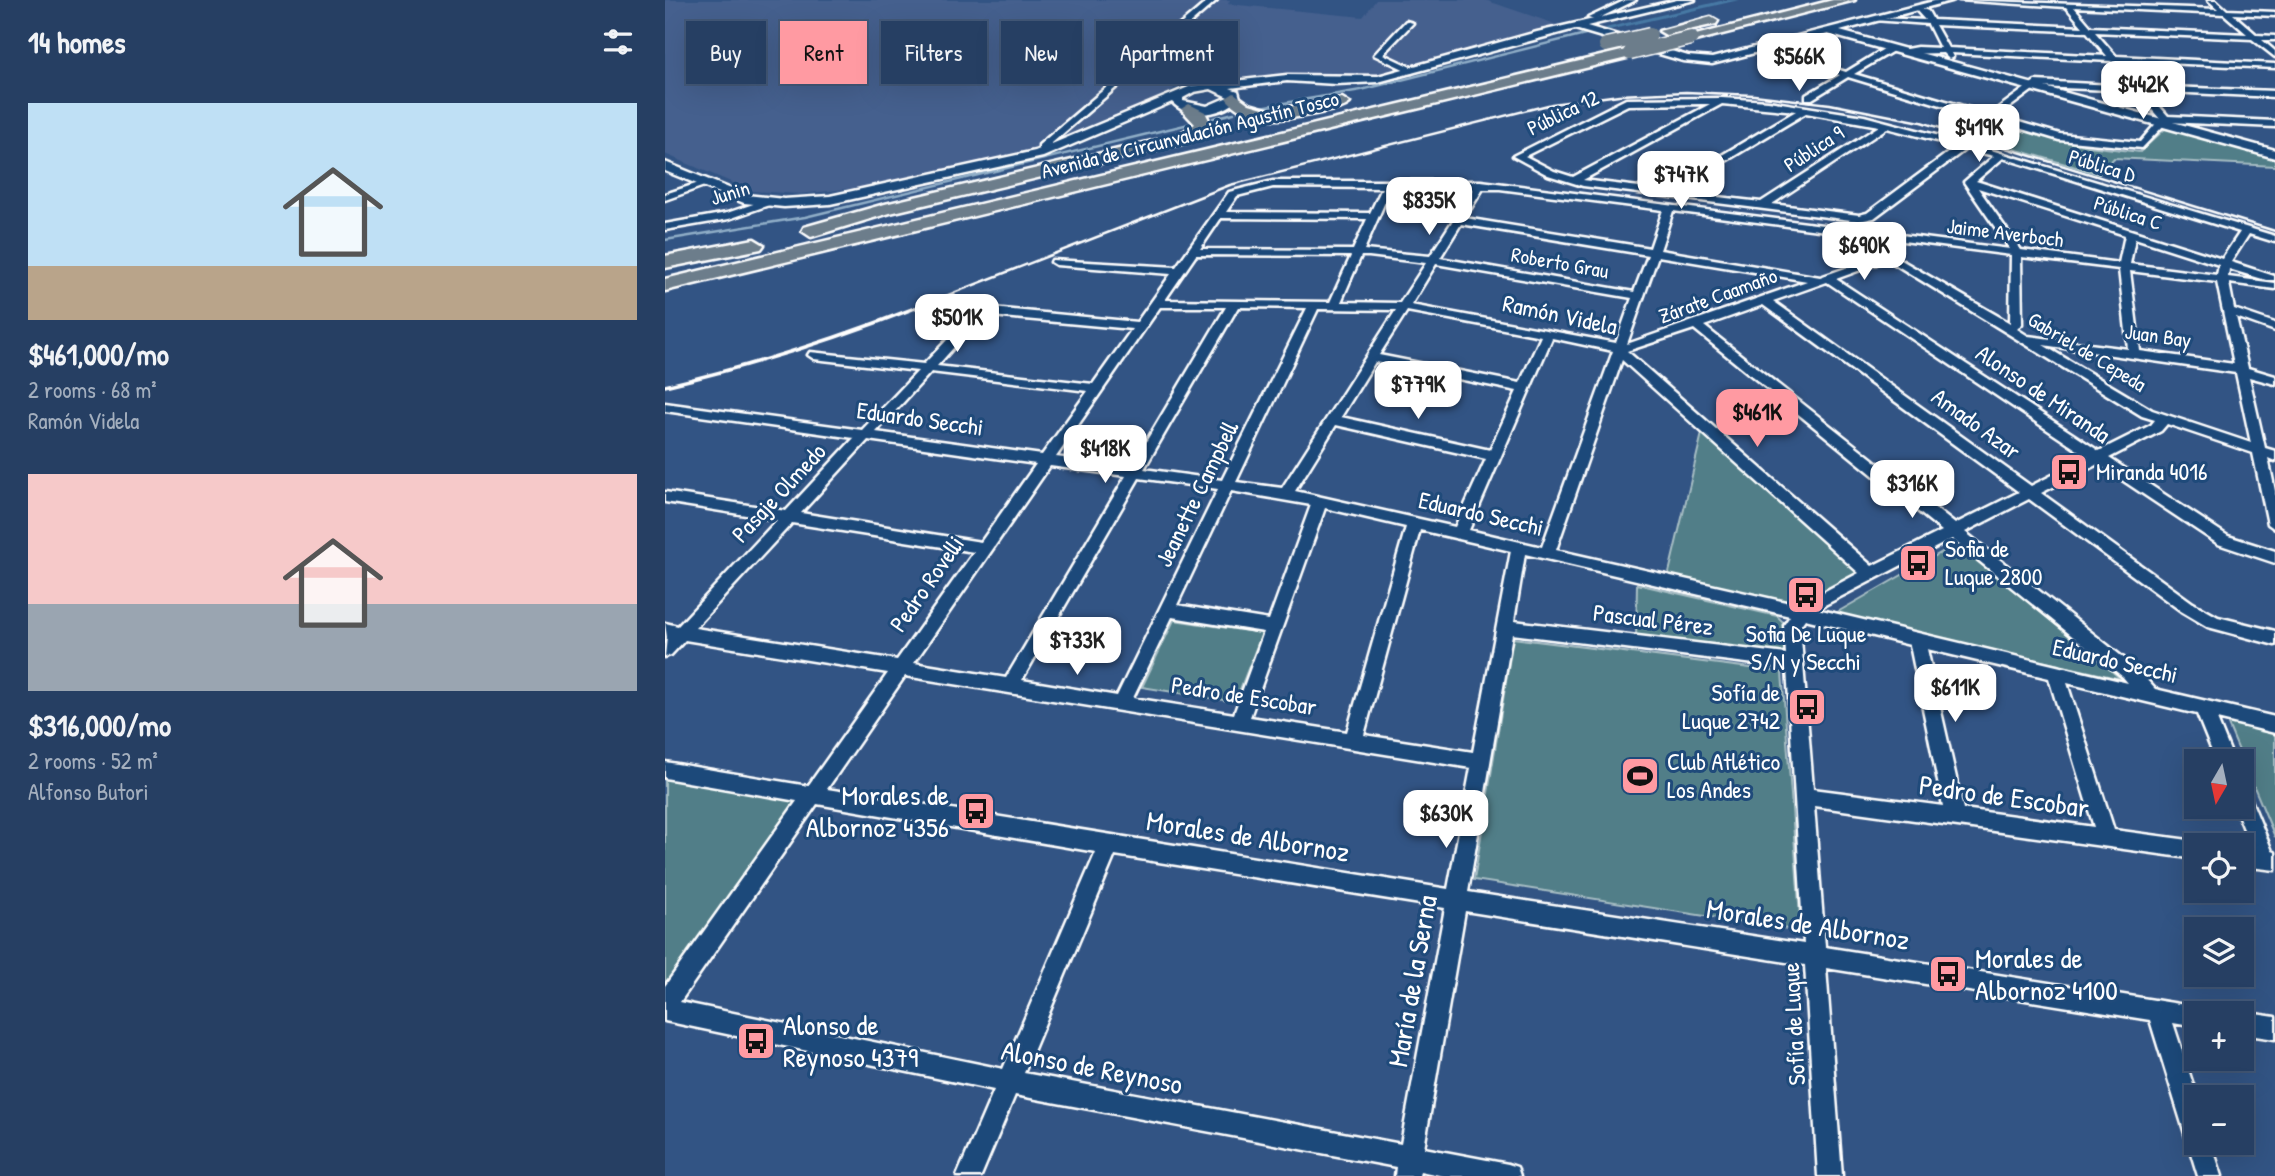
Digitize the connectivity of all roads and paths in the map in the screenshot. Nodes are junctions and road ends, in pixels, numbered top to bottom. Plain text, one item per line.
1 (1213, 0) edge
2 (1632, 0) edge
3 (1691, 0) edge
4 (1799, 0) edge
5 (1849, 0) edge
6 (1949, 0) edge
7 (1963, 0) edge
8 (2212, 0) edge
9 (2030, 2) edge
10 (1606, 3) dead end
11 (2104, 3) edge
12 (2068, 5) junction
13 (1618, 6) junction
14 (1920, 10) junction
15 (2225, 12) junction
16 (2275, 14) edge
17 (1592, 18) dead end
18 (1878, 20) junction
19 (1189, 21) edge
20 (1409, 23) dead end
21 (1931, 23) junction
22 (1576, 26) junction
23 (2089, 30) junction
24 (1832, 32) junction
25 (2255, 37) junction
26 (2275, 38) edge
27 (1890, 48) junction
28 (1761, 49) junction
29 (1945, 51) junction
30 (1904, 52) junction
31 (2275, 55) edge
32 (2113, 58) junction
33 (1950, 65) junction
34 (2275, 66) edge
35 (1412, 71) junction
36 (1846, 75) junction
37 (1263, 81) junction
38 (1116, 84) edge
39 (1182, 84) edge
40 (1209, 84) edge
41 (1441, 84) junction
42 (1215, 86) junction
43 (2029, 86) junction
44 (2138, 87) junction
45 (1417, 88) dead end
46 (2275, 94) edge
47 (1234, 97) junction
48 (1809, 97) dead end
49 (1354, 100) dead end
50 (1185, 101) junction
51 (1722, 101) junction
52 (1626, 102) joint
53 (1806, 109) junction
54 (1988, 118) junction
55 (2163, 121) junction
56 (1888, 124) junction
57 (2275, 124) edge
58 (1966, 144) junction
59 (1042, 147) dead end
60 (2275, 154) edge
61 (2001, 155) junction
62 (668, 171) edge
63 (1573, 181) junction
64 (1969, 181) junction
65 (705, 184) junction
66 (1481, 184) junction
67 (1387, 187) junction
68 (1665, 193) junction
69 (1233, 194) joint
70 (665, 197) edge
71 (765, 203) junction
72 (1762, 206) junction
73 (1669, 209) junction
74 (1217, 215) junction
75 (1373, 216) junction
76 (1459, 220) junction
77 (665, 227) edge
78 (2246, 231) junction
79 (2131, 234) junction
80 (1888, 237) junction
81 (2275, 239) edge
82 (846, 241) junction
83 (760, 244) dead end
84 (1192, 252) junction
85 (1654, 252) junction
86 (1357, 253) junction
87 (2016, 253) junction
88 (1889, 256) junction
89 (1433, 260) junction
90 (1056, 262) dead end
91 (2225, 263) junction
92 (665, 264) edge
93 (2124, 267) junction
94 (1179, 271) junction
95 (1824, 279) junction
96 (2222, 279) junction
97 (2275, 280) edge
98 (665, 285) edge
99 (2275, 286) edge
100 (665, 290) edge
101 (1639, 296) junction
102 (1763, 299) junction
103 (1156, 303) junction
104 (1234, 304) junction
105 (1314, 305) junction
106 (1334, 305) junction
107 (1405, 307) junction
108 (2230, 311) junction
109 (1696, 325) junction
110 (1140, 326) junction
111 (2275, 327) edge
112 (2009, 329) junction
113 (1548, 334) junction
114 (2026, 340) junction
115 (1621, 349) junction
116 (2134, 352) junction
117 (814, 355) dead end
118 (1374, 358) junction
119 (928, 367) junction
120 (2243, 369) junction
121 (2275, 380) edge
122 (1096, 388) junction
123 (1524, 388) junction
124 (665, 407) edge
125 (1334, 420) junction
126 (2163, 420) junction
127 (863, 436) junction
128 (2268, 454) edge
129 (1494, 456) junction
130 (2098, 458) junction
131 (1045, 461) junction
132 (1133, 473) junction
133 (1227, 485) junction
134 (2031, 492) junction
135 (1286, 494) junction
136 (665, 497) edge
137 (1320, 501) junction
138 (787, 517) junction
139 (1414, 523) junction
140 (2275, 524) edge
141 (1955, 533) junction
142 (1460, 534) junction
143 (984, 548) junction
144 (1519, 548) junction
145 (1547, 555) junction
146 (2275, 557) edge
147 (1871, 574) junction
148 (1167, 610) junction
149 (1801, 612) junction
150 (1275, 627) junction
151 (1506, 627) junction
152 (673, 631) edge
153 (2275, 638) edge
154 (1917, 640) junction
155 (665, 650) edge
156 (1794, 662) junction
157 (899, 669) junction
158 (2055, 671) junction
159 (1010, 686) junction
160 (2149, 694) junction
161 (1122, 703) junction
162 (2203, 707) junction
163 (1240, 722) junction
164 (2275, 725) edge
165 (1354, 739) junction
166 (2220, 749) edge
167 (1482, 762) junction
168 (665, 770) edge
169 (813, 794) junction
170 (1804, 796) junction
171 (1955, 817) junction
172 (2250, 819) edge
173 (2107, 838) junction
174 (1109, 845) junction
175 (2184, 848) edge
176 (2270, 861) edge
177 (1457, 899) junction
178 (1817, 956) junction
179 (665, 1004) edge
180 (665, 1010) edge
181 (2158, 1010) junction
182 (2184, 1014) edge
183 (2254, 1025) edge
184 (2275, 1028) edge
185 (1009, 1082) junction
186 (2184, 1094) edge
187 (2203, 1155) edge
188 (1409, 1167) edge
189 (968, 1176) edge
190 (1509, 1176) edge
191 (1829, 1176) edge
192 (2210, 1176) edge

1 - 19 street
2 - 13 street
3 - 22 main road
4 - 41 highway, Avenida de Circunvalación Agustín Tosco, bridge
5 - 82 highway, Avenida de Circunvalación Agustín Tosco, bridge
6 - 14 main road
7 - 9 street
8 - 15 street
9 - 12 street
10 - 13 street
11 - 12 street
11 - 15 street
12 - 23 street
13 - 17 street
14 - 18 main road
14 - 21 street
15 - 16 street
15 - 25 street
18 - 21 street
18 - 24 main road
20 - 35 street
21 - 23 street
21 - 29 street
22 - 28 main road
22 - 35 main road
23 - 25 street
23 - 32 street
24 - 27 main road
24 - 28 main road
25 - 26 street
25 - 31 street
27 - 30 main road
27 - 36 street
28 - 36 street
29 - 30 street
29 - 32 street
29 - 33 street
30 - 33 main road
32 - 34 street
32 - 44 street
33 - 43 main road
35 - 37 main road
36 - 48 street
36 - 54 street
37 - 42 main road
37 - 47 main road
38 - 59 street
39 - 50 street
40 - 42 street
41 - 45 highway
41 - 50 highway, Avenida de Circunvalación Agustín Tosco
42 - 47 main road
42 - 50 main road
43 - 44 street
43 - 54 street
43 - 55 main road
44 - 46 street
44 - 55 street
47 - 49 highway
47 - 50 main road
50 - 71 main road
51 - 52 street, Pública D
51 - 53 street, Pública D
51 - 63 street
52 - 63 street, Pública 12
53 - 56 street, Pública D
53 - 68 street
54 - 55 street
54 - 58 street
55 - 57 street
55 - 60 main road
56 - 58 street, Pública D
56 - 72 street, Pública 9
58 - 61 street, Pública D
58 - 72 street
61 - 64 street
61 - 78 street, Pública D
62 - 65 main road
63 - 68 street
64 - 79 street, Pública C
64 - 87 street
65 - 70 street
65 - 71 main road
66 - 67 street, Jaime Averboch
66 - 73 street, Jaime Averboch
66 - 76 street
67 - 69 street, Jaime Averboch
67 - 75 street
68 - 72 street
69 - 74 street, Pedro Rovelli
71 - 77 street, Junin
73 - 80 street, Jaime Averboch
73 - 85 street
74 - 75 street
74 - 84 street, Pedro Rovelli
75 - 86 street
76 - 85 street, Alonso de Miranda
76 - 89 street
78 - 81 street, Pública D
78 - 91 street
79 - 91 street, Pública C
79 - 93 street
80 - 87 street, Jaime Averboch
80 - 88 street
82 - 98 highway, Avenida de Circunvalación Agustín Tosco
82 - 100 highway
83 - 92 highway
84 - 86 street, Roberto Grau
84 - 94 street, Pedro Rovelli
85 - 95 street, Alonso de Miranda
85 - 101 street
86 - 89 street, Roberto Grau
86 - 106 street
87 - 93 street, Jaime Averboch
87 - 112 street
88 - 95 street, Zárate Caamaño
88 - 112 street, Gabriel de Cepeda
89 - 101 street, Roberto Grau
89 - 107 street
90 - 94 street
91 - 96 street
91 - 97 street, Pública C
93 - 96 street, Jaime Averboch
93 - 116 street
94 - 103 street, Pedro Rovelli
95 - 102 street, Zárate Caamaño
95 - 130 street, Alonso de Miranda
96 - 99 street, Jaime Averboch
96 - 108 street
101 - 115 street
102 - 109 street, Zárate Caamaño
102 - 134 street, Amado Azar
103 - 104 street, Ramón Videla
103 - 110 street, Pedro Rovelli
104 - 105 street, Ramón Videla
104 - 132 street
105 - 106 street, Ramón Videla
105 - 133 street, Jeanette Campbell
106 - 107 street, Ramón Videla
107 - 113 street, Ramón Videla
107 - 118 street
108 - 111 street
108 - 120 street
109 - 115 street, Zárate Caamaño
109 - 141 street
110 - 119 street, Pasaje Olmedo
110 - 122 street, Pedro Rovelli
112 - 114 street, Gabriel de Cepeda
113 - 115 street, Ramón Videla
113 - 123 street
114 - 116 street, Juan Bay
114 - 126 street, Gabriel de Cepeda
115 - 145 street
115 - 147 street, Ramón Videla
116 - 120 street, Juan Bay
117 - 119 street
118 - 123 street
118 - 125 street
119 - 122 street
119 - 127 street, Pasaje Olmedo
120 - 121 street, Juan Bay
120 - 128 street
122 - 131 street, Pedro Rovelli
123 - 129 street
124 - 127 street, Eduardo Secchi
125 - 129 street
125 - 135 street
126 - 128 street, Gabriel de Cepeda
126 - 130 street
127 - 131 street, Eduardo Secchi
127 - 138 street, Pasaje Olmedo
128 - 140 street
129 - 142 street
130 - 134 street
130 - 146 street, Alonso de Miranda
131 - 132 street, Eduardo Secchi
131 - 143 street, Pedro Rovelli
132 - 133 street, Eduardo Secchi
132 - 159 street
133 - 135 street, Eduardo Secchi
133 - 148 street, Jeanette Campbell
134 - 141 street
134 - 153 street, Amado Azar
135 - 137 street, Eduardo Secchi
136 - 138 street
137 - 139 street, Eduardo Secchi
137 - 150 street
138 - 143 street
138 - 152 street, Pasaje Olmedo
139 - 142 street, Eduardo Secchi
139 - 165 street
141 - 147 street
141 - 160 street
142 - 144 street, Eduardo Secchi
143 - 157 street, Pedro Rovelli
144 - 145 street, Eduardo Secchi
144 - 151 street, María de la Serna
145 - 149 street, Eduardo Secchi
147 - 149 street
148 - 150 street
148 - 161 street, Jeanette Campbell
149 - 154 street, Eduardo Secchi
149 - 156 street, Sofía de Luque
150 - 163 street
151 - 156 street, Pascual Pérez
151 - 167 street, María de la Serna
152 - 155 street, Pasaje Olmedo
152 - 157 street, Pedro de Escobar
154 - 158 street, Eduardo Secchi
154 - 171 street
156 - 170 street, Sofía de Luque
157 - 159 street, Pedro de Escobar
157 - 169 street, Pedro Rovelli
158 - 160 street, Eduardo Secchi
158 - 173 street
159 - 161 street, Pedro de Escobar
160 - 162 street, Eduardo Secchi
161 - 163 street, Pedro de Escobar
162 - 164 street, Eduardo Secchi
162 - 166 street
163 - 165 street, Pedro de Escobar
165 - 167 street, Pedro de Escobar
167 - 177 street, María de la Serna
168 - 169 street, Morales de Albornoz
169 - 174 street, Morales de Albornoz
169 - 179 street, Pedro Rovelli
170 - 171 street, Pedro de Escobar
170 - 178 street, Sofía de Luque
171 - 173 street, Pedro de Escobar
172 - 176 street
173 - 175 street, Pedro de Escobar
174 - 177 street, Morales de Albornoz
174 - 185 street
177 - 178 street, Morales de Albornoz
177 - 188 street, María de la Serna
178 - 181 street, Morales de Albornoz
178 - 191 street, Sofía de Luque
180 - 185 street, Alonso de Reynoso
181 - 182 street, Morales de Albornoz
181 - 186 street
183 - 184 street
185 - 188 street, Alonso de Reynoso
185 - 189 street
187 - 192 street
188 - 190 street, Alonso de Reynoso

